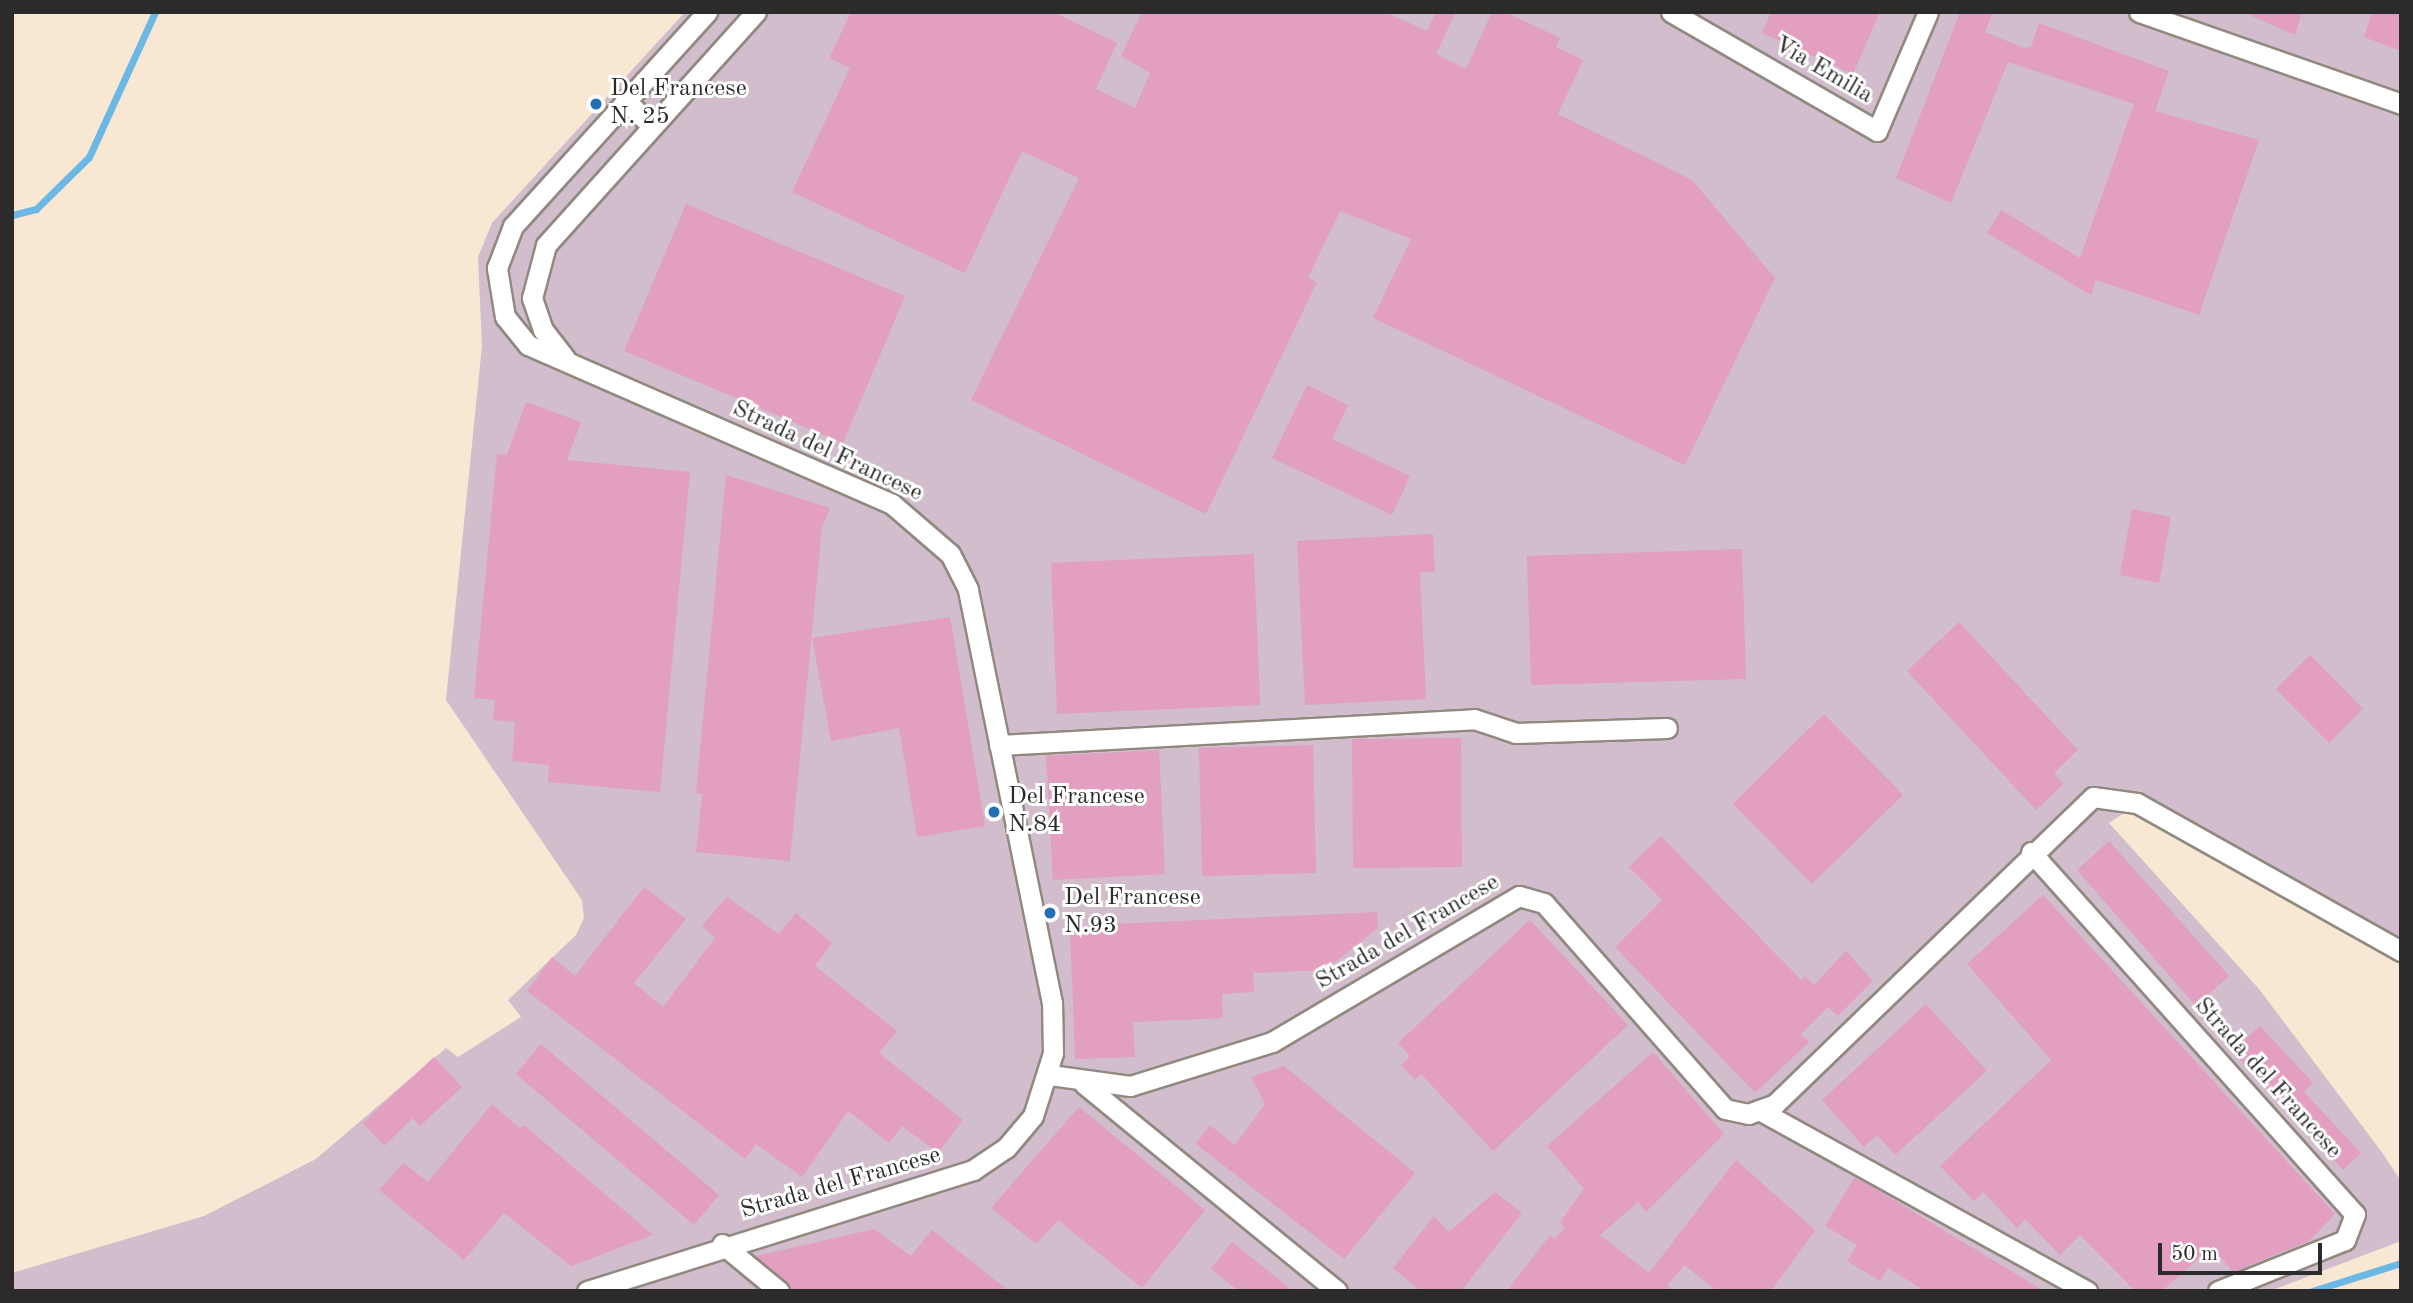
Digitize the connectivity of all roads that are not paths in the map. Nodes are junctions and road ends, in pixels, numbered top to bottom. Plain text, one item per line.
1 (707, 12) edge
2 (756, 12) edge
3 (1671, 12) edge
4 (1928, 12) edge
5 (2139, 12) edge
6 (625, 100) junction
7 (2401, 104) edge
8 (652, 126) junction
9 (568, 361) junction
10 (1667, 728) dead end
11 (999, 745) junction
12 (2031, 852) junction
13 (2401, 951) edge
14 (1050, 1075) junction
15 (1084, 1084) junction
16 (1759, 1110) junction
17 (722, 1244) junction
18 (587, 1291) edge
19 (779, 1291) edge
20 (1337, 1291) edge
21 (2087, 1291) edge
22 (2218, 1291) edge

1 - 6 street, Strada del Francese
2 - 8 street
3 - 4 street, Via Emilia
5 - 7 street
6 - 8 street
6 - 9 street, Strada del Francese
8 - 9 street
9 - 11 street, Strada del Francese
10 - 11 street
11 - 14 street, Strada del Francese
12 - 13 street
12 - 16 street
12 - 22 street, Strada del Francese
14 - 15 street, Strada del Francese
14 - 17 street, Strada del Francese
15 - 16 street, Strada del Francese
15 - 20 street, Strada del Francese
16 - 21 street, Strada del Francese
17 - 18 street, Strada del Francese
17 - 19 street, Strada del Francese

